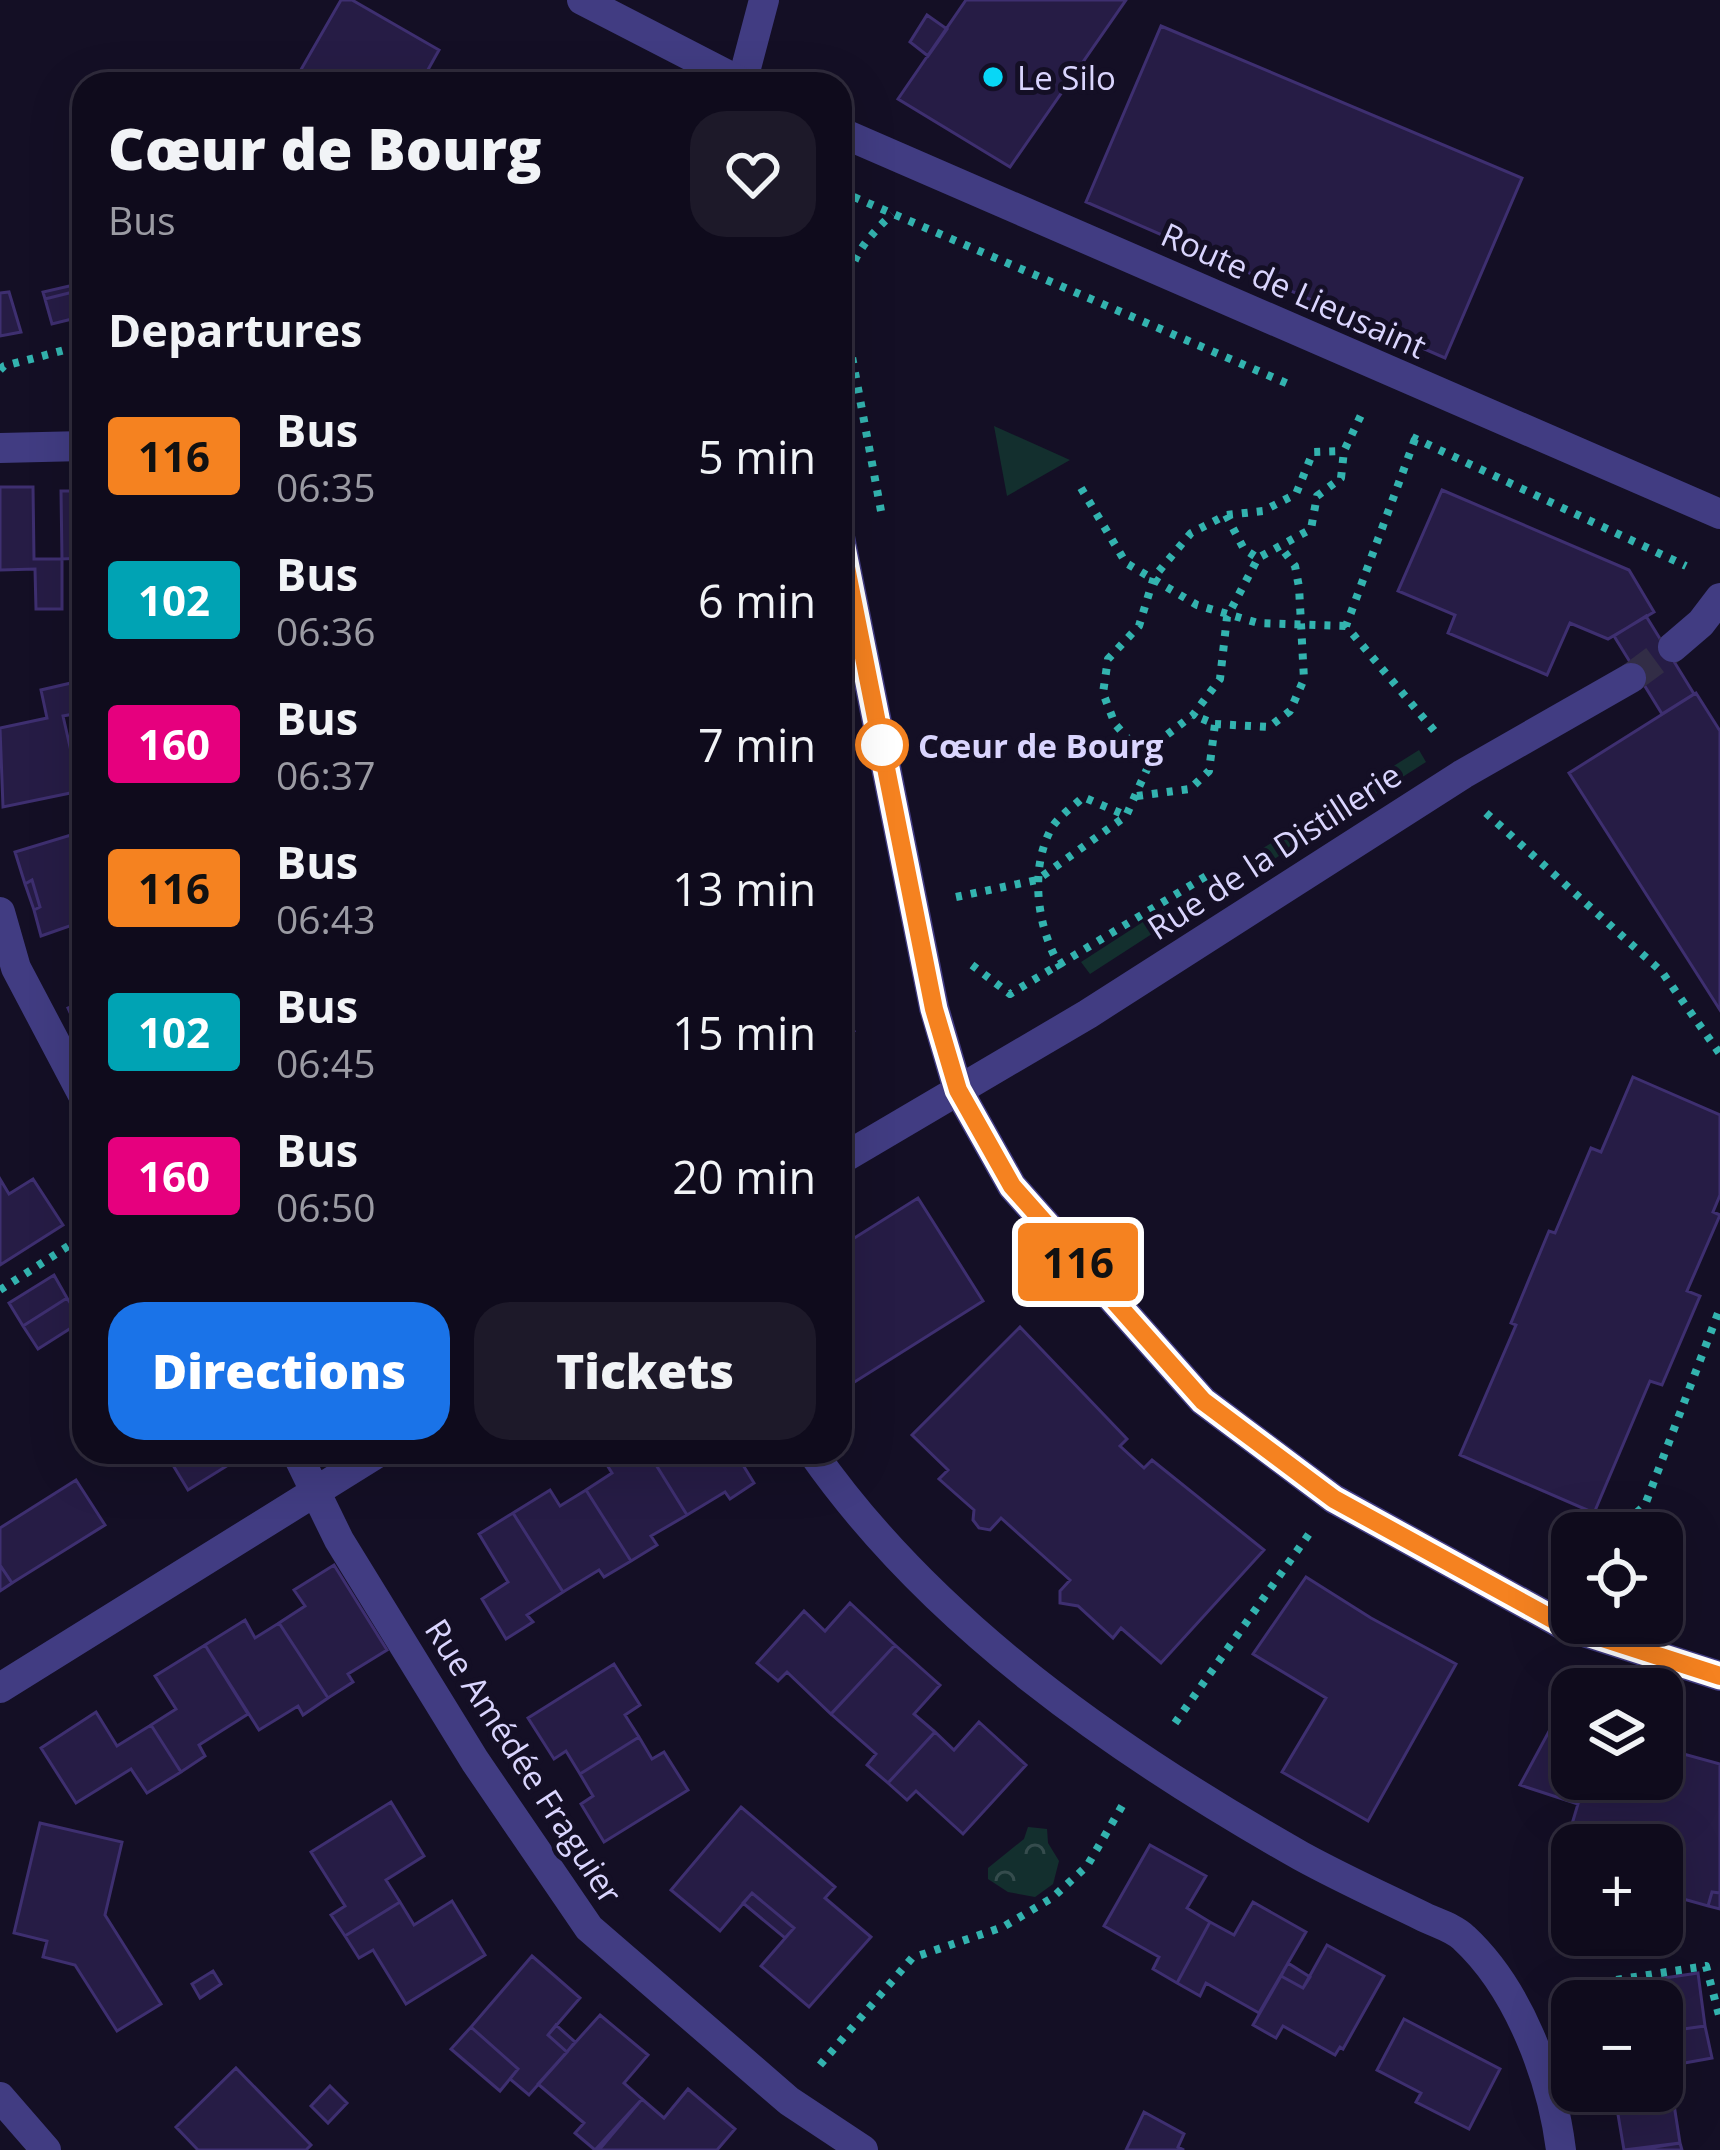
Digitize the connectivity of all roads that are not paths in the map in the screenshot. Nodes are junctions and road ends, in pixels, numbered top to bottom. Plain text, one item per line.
1 (582, 0) edge
2 (764, 0) edge
3 (723, 72) edge
4 (747, 72) edge
5 (852, 137) edge
6 (72, 446) edge
7 (0, 448) edge
8 (1720, 514) edge
9 (852, 597) edge
10 (1720, 598) edge
11 (1673, 647) tunnel mouth
12 (1631, 678) tunnel mouth
13 (0, 912) edge
14 (72, 1074) edge
15 (958, 1090) junction
16 (852, 1153) edge
17 (302, 1464) edge
18 (360, 1464) edge
19 (821, 1464) edge
20 (316, 1492) junction
21 (1720, 1676) edge
22 (0, 1688) edge
23 (0, 2098) edge
24 (46, 2150) edge
25 (863, 2150) edge
26 (1561, 2150) edge

1 - 3 street
2 - 4 street
5 - 8 street, Route de Lieusaint
6 - 7 street
9 - 15 street
10 - 11 street
12 - 15 street, Rue de la Distillerie
13 - 14 street
15 - 16 street, Rue de la Distillerie
15 - 21 street
17 - 20 street, Rue Amédée Fraguier
18 - 20 street
19 - 26 street
20 - 22 street
20 - 25 street, Rue Amédée Fraguier
23 - 24 street

